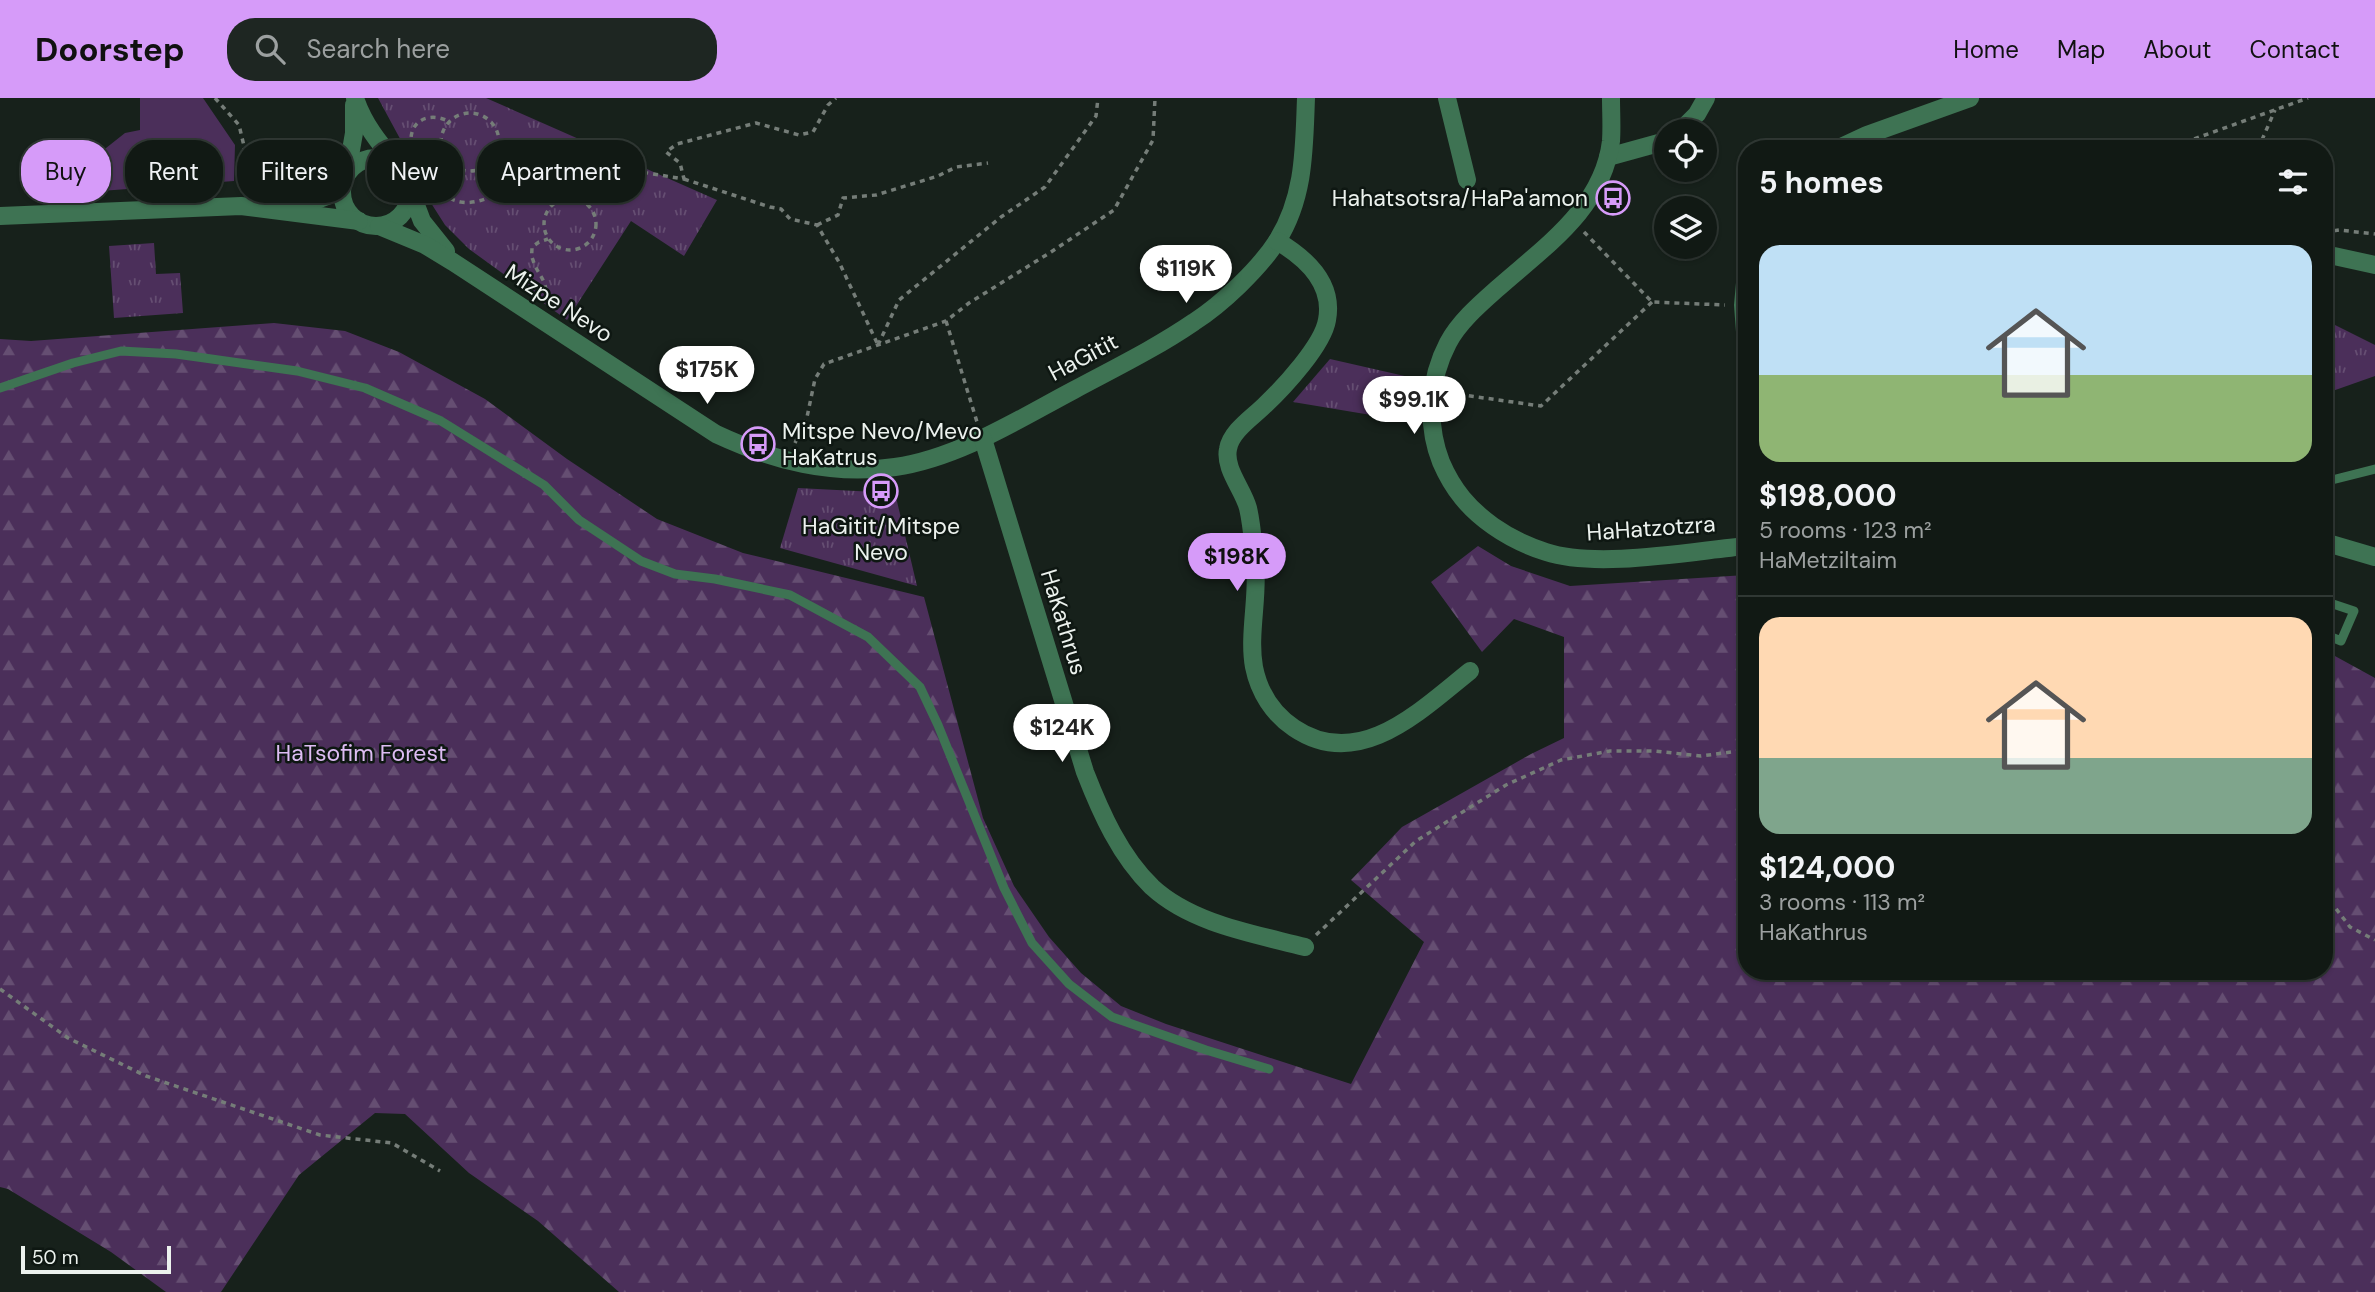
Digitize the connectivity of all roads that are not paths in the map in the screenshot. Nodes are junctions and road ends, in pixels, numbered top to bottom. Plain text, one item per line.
1 (354, 98) edge
2 (1306, 98) edge
3 (1447, 98) edge
4 (1611, 98) edge
5 (1706, 98) edge
6 (1970, 98) edge
7 (1692, 119) edge
8 (353, 140) edge
9 (377, 140) edge
10 (1857, 140) edge
11 (1654, 145) edge
12 (1608, 158) junction
13 (1467, 180) dead end
14 (308, 203) edge
15 (343, 203) edge
16 (408, 203) edge
17 (414, 203) edge
18 (284, 212) junction
19 (0, 216) edge
20 (359, 221) junction
21 (379, 226) junction
22 (1277, 241) junction
23 (2333, 257) edge
24 (2375, 265) edge
25 (460, 267) junction
26 (0, 388) edge
27 (982, 439) junction
28 (2375, 469) edge
29 (2333, 480) edge
30 (2333, 545) edge
31 (1738, 547) edge
32 (2375, 557) edge
33 (2333, 604) edge
34 (2333, 638) edge
35 (1470, 671) dead end
36 (1306, 947) road end
37 (1269, 1069) dead end

1 - 8 street
1 - 9 street
2 - 22 street, HaGitit
3 - 13 street
4 - 12 street, HaHatzotzra
5 - 7 street
6 - 10 street
11 - 12 street
12 - 31 street, HaHatzotzra
14 - 18 street
15 - 20 street
16 - 21 street
17 - 25 street, Mizpe Nevo
18 - 19 street
18 - 20 street
20 - 21 street
21 - 25 street, Mizpe Nevo
22 - 27 street, HaGitit
22 - 35 street
23 - 24 street
25 - 27 street, Mizpe Nevo
26 - 37 lane
27 - 36 street, HaKathrus
28 - 29 lane
30 - 32 street
33 - 34 lane

